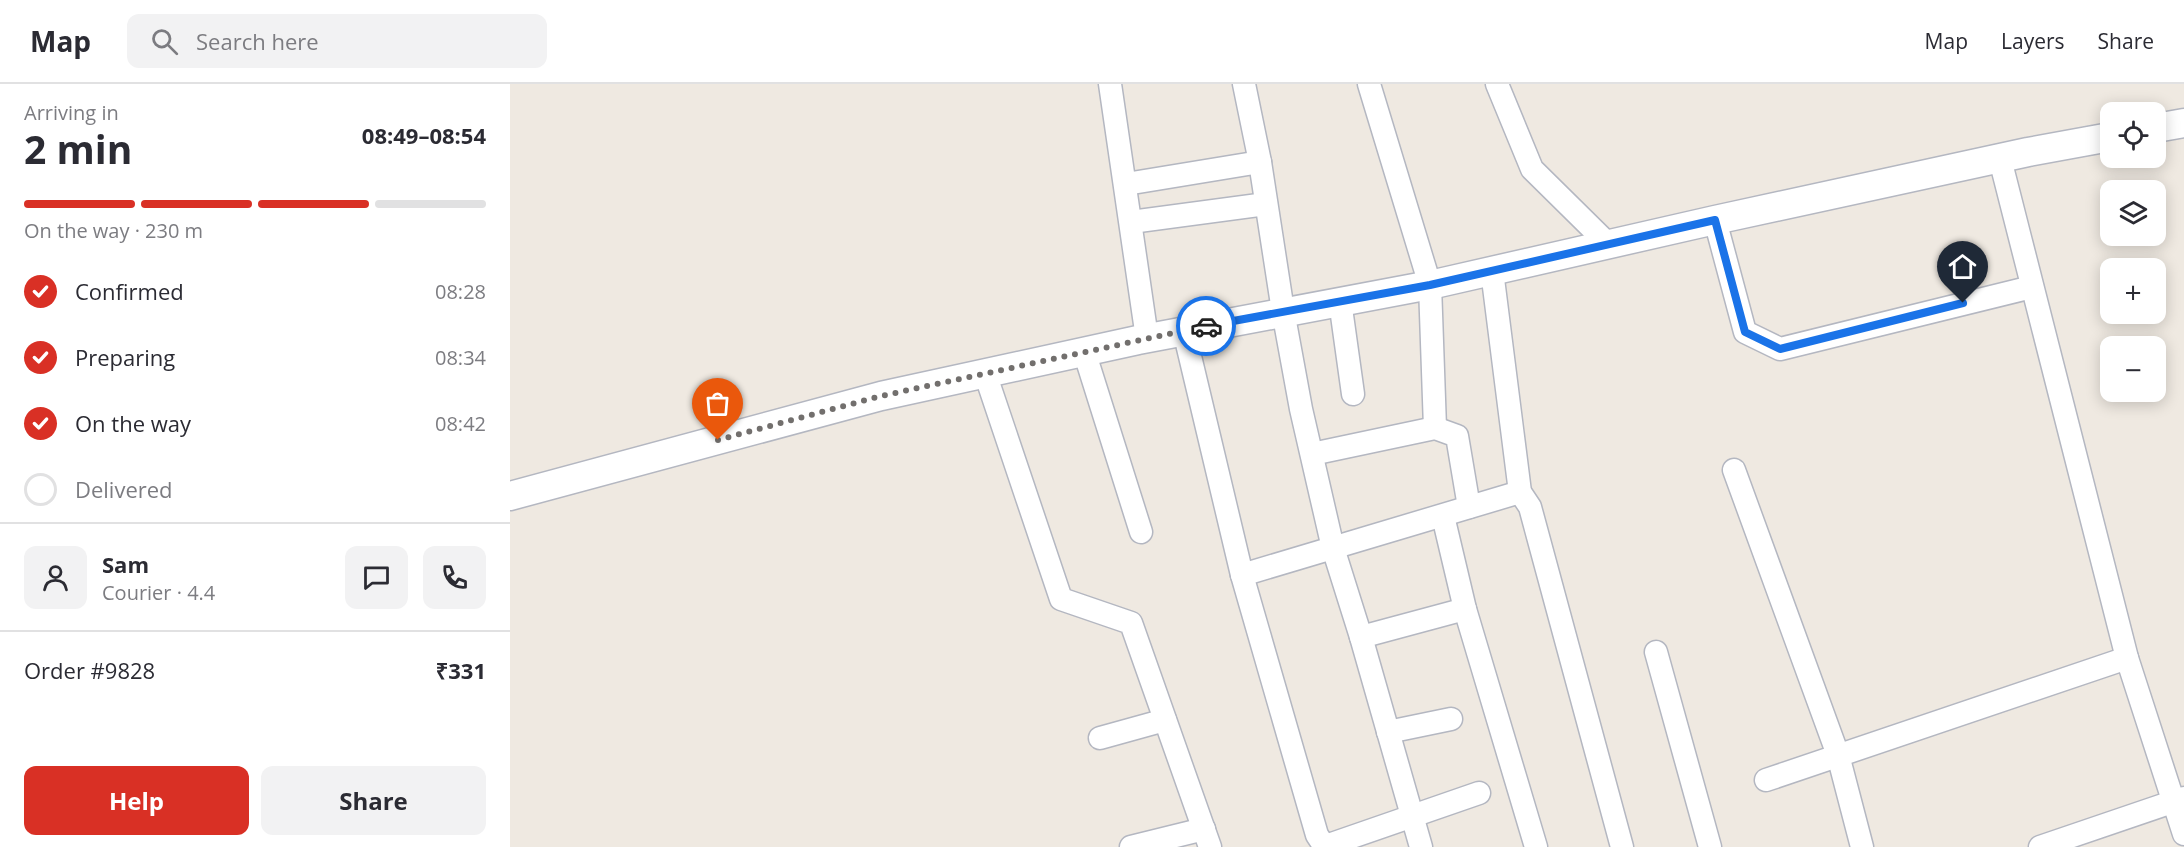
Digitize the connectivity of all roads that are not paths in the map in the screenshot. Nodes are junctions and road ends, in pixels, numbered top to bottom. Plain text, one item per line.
1 (1110, 84) edge
2 (1244, 84) edge
3 (1370, 84) edge
4 (1497, 84) edge
5 (2184, 123) edge
6 (2166, 126) edge
7 (2100, 139) edge
8 (2000, 159) junction
9 (1260, 162) junction
10 (1126, 184) junction
11 (1266, 204) junction
12 (1715, 220) junction
13 (1131, 222) junction
14 (1609, 245) junction
15 (1492, 271) junction
16 (1430, 285) junction
17 (2032, 286) junction
18 (1340, 302) junction
19 (1283, 311) junction
20 (1184, 331) junction
21 (1148, 338) junction
22 (1084, 351) junction
23 (985, 373) junction
24 (1353, 394) dead end
25 (1435, 428) junction
26 (1312, 454) junction
27 (1734, 470) dead end
28 (1520, 492) junction
29 (510, 496) edge
30 (1470, 507) junction
31 (1443, 516) junction
32 (1141, 532) dead end
33 (1333, 548) junction
34 (1242, 575) junction
35 (1465, 609) junction
36 (1361, 637) junction
37 (1656, 652) dead end
38 (2127, 658) junction
39 (1451, 719) dead end
40 (1165, 720) junction
41 (1388, 732) junction
42 (1100, 738) dead end
43 (1838, 755) junction
44 (1766, 780) dead end
45 (1479, 793) dead end
46 (2179, 800) edge
47 (1412, 816) junction
48 (2184, 834) edge
49 (1207, 838) edge
50 (1131, 847) edge
51 (1325, 847) edge
52 (1421, 847) edge
53 (1536, 847) edge
54 (1622, 847) edge
55 (1710, 847) edge
56 (1862, 847) edge
57 (2040, 847) edge

1 - 10 street
2 - 9 street
3 - 16 street
4 - 14 street
5 - 6 street
7 - 8 street
8 - 12 street
8 - 17 street
9 - 10 street
9 - 11 street
10 - 13 street
11 - 13 street
11 - 19 street
12 - 14 street
12 - 17 street
13 - 21 street
14 - 15 street
15 - 16 street
15 - 28 street
16 - 18 street
16 - 25 street
17 - 38 street
18 - 19 street
18 - 24 street
19 - 20 street
19 - 26 street
20 - 21 street
20 - 34 street
21 - 22 street
22 - 23 street
22 - 32 street
23 - 29 street
23 - 40 street
25 - 26 street
25 - 30 street
26 - 33 street
27 - 43 street
28 - 30 street
28 - 54 street
30 - 31 street
31 - 33 street
31 - 35 street
33 - 34 street
33 - 36 street
34 - 51 street
35 - 36 street
35 - 53 street
36 - 41 street
37 - 55 street
38 - 43 street
38 - 46 street
39 - 41 street
40 - 42 street
40 - 49 street
41 - 47 street
43 - 44 street
43 - 56 street
45 - 47 street
46 - 48 street
46 - 57 street
47 - 51 street
47 - 52 street
49 - 50 street

